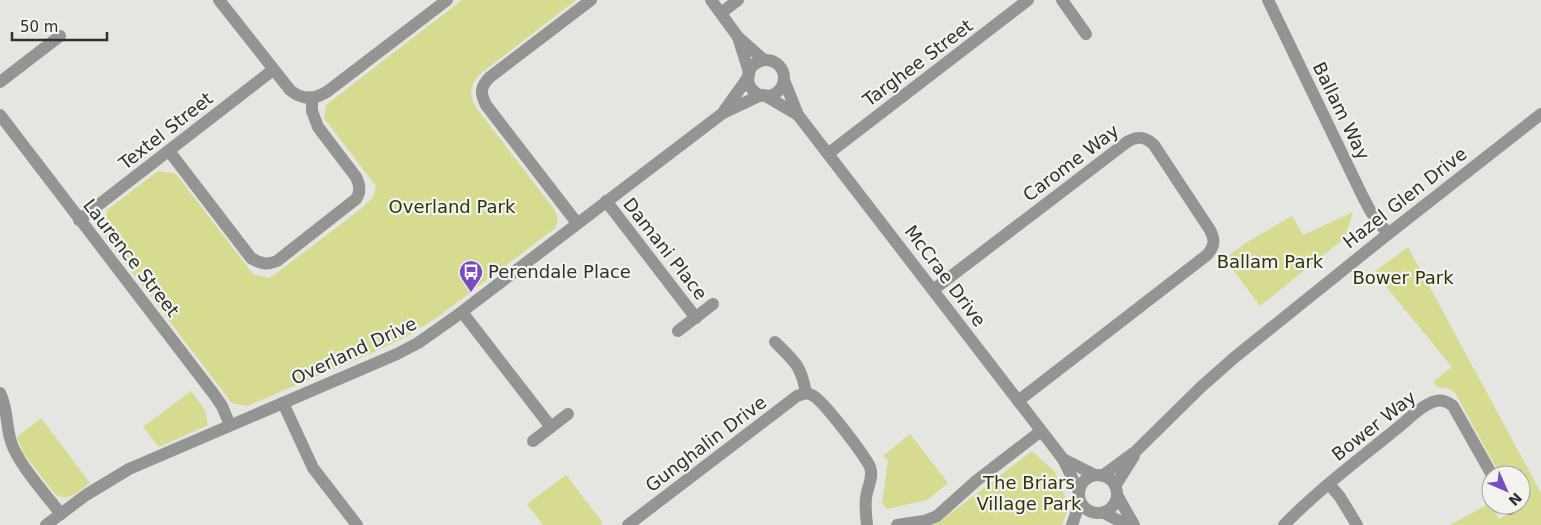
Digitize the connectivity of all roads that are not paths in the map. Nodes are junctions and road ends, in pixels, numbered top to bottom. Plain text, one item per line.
1 (219, 0) edge
2 (591, 0) edge
3 (711, 0) edge
4 (738, 0) edge
5 (1028, 0) edge
6 (1062, 0) edge
7 (1268, 0) edge
8 (444, 1) edge
9 (721, 13) junction
10 (1086, 34) dead end
11 (60, 36) dead end
12 (738, 37) junction
13 (764, 60) junction
14 (274, 70) junction
15 (749, 74) junction
16 (784, 80) junction
17 (0, 82) edge
18 (762, 95) junction
19 (312, 98) junction
20 (723, 113) junction
21 (1541, 114) edge
22 (0, 115) edge
23 (798, 115) junction
24 (169, 151) junction
25 (828, 153) junction
26 (606, 201) junction
27 (79, 220) junction
28 (577, 223) junction
29 (1388, 234) junction
30 (933, 290) junction
31 (713, 304) dead end
32 (462, 312) junction
33 (696, 318) junction
34 (678, 331) dead end
35 (776, 342) dead end
36 (806, 393) junction
37 (0, 394) edge
38 (1018, 400) junction
39 (283, 403) junction
40 (568, 414) dead end
41 (230, 425) junction
42 (551, 427) junction
43 (1041, 431) junction
44 (534, 441) dead end
45 (1136, 451) junction
46 (1063, 459) junction
47 (1487, 465) edge
48 (1099, 475) junction
49 (1329, 484) junction
50 (1116, 491) junction
51 (1080, 497) junction
52 (1099, 513) junction
53 (61, 514) junction
54 (355, 524) edge
55 (46, 525) edge
56 (628, 525) edge
57 (867, 525) edge
58 (897, 525) edge
59 (1072, 525) edge
60 (1078, 525) edge
61 (1127, 525) edge
62 (1134, 525) edge
63 (1284, 525) edge
64 (1357, 525) edge

1 - 14 street
2 - 28 street
3 - 9 street
4 - 9 street
5 - 25 street, Targhee Street
6 - 10 street
7 - 29 street, Ballam Way
8 - 19 street
9 - 12 street
11 - 17 street
12 - 13 street
12 - 15 street
13 - 15 street
13 - 16 street
14 - 19 street
14 - 24 street, Textel Street
15 - 18 street
15 - 20 street, Overland Drive
16 - 18 street
16 - 23 street, McCrae Drive
18 - 20 street, Overland Drive
18 - 23 street, McCrae Drive
19 - 24 street
20 - 26 street, Overland Drive
21 - 29 street, Hazel Glen Drive
22 - 27 street, Laurence Street
23 - 25 street, McCrae Drive
24 - 27 street, Textel Street
25 - 30 street, McCrae Drive
26 - 28 street, Overland Drive
26 - 33 street, Damani Place
27 - 41 street, Laurence Street
28 - 32 street, Overland Drive
29 - 45 street, Hazel Glen Drive
30 - 38 street, McCrae Drive
30 - 38 street, Carome Way
31 - 33 street, Damani Place
32 - 39 street, Overland Drive
32 - 42 street
33 - 34 street, Damani Place
35 - 36 street
36 - 56 street, Gunghalin Drive
36 - 57 street
37 - 53 street
38 - 43 street, McCrae Drive
39 - 41 street, Overland Drive
39 - 54 street
40 - 42 street
41 - 53 street, Overland Drive
42 - 44 street
43 - 46 street, McCrae Drive
43 - 58 street
45 - 48 street, Hazel Glen Drive
45 - 50 street, Hazel Glen Drive
46 - 48 street, McCrae Drive
46 - 51 street, McCrae Drive
47 - 49 street, Bower Way
48 - 50 street
48 - 51 street
49 - 63 street, Bower Way
49 - 64 street
50 - 52 street
50 - 62 street
51 - 52 street
51 - 59 street
52 - 60 street
52 - 61 street
53 - 55 street, Overland Drive

